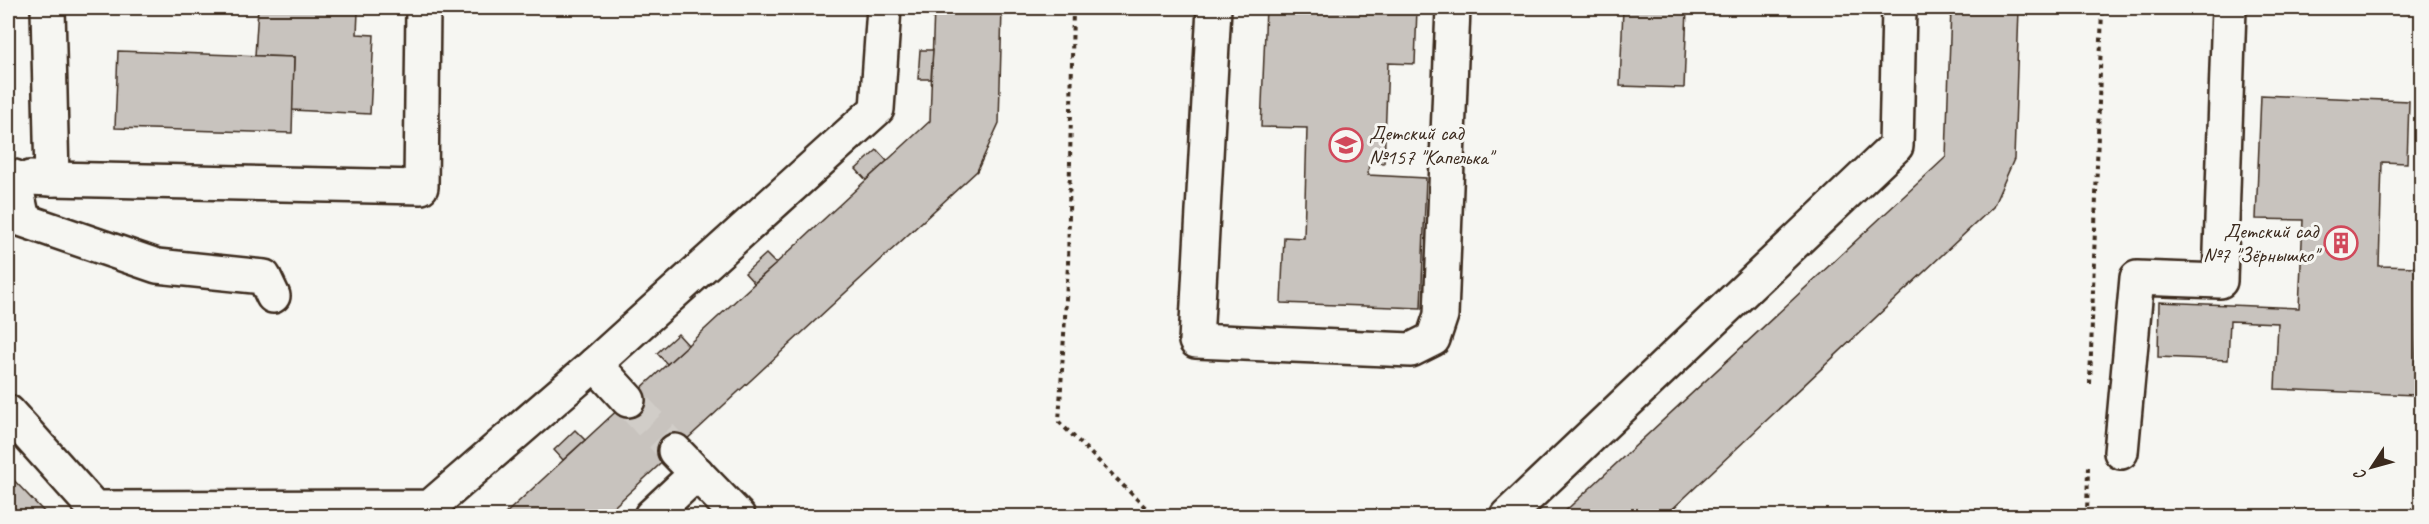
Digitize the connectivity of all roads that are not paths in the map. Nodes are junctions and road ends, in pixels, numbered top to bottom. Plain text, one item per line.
1 (48, 8) edge
2 (423, 8) edge
3 (884, 8) edge
4 (1214, 8) edge
5 (1453, 8) edge
6 (1899, 8) edge
7 (2229, 8) edge
8 (11, 177) edge
9 (52, 179) junction
10 (273, 296) dead end
11 (595, 364) junction
12 (628, 400) tunnel mouth
13 (8, 412) edge
14 (2121, 452) dead end
15 (651, 516) edge
16 (738, 516) edge
17 (1507, 516) edge

1 - 9 lane
2 - 9 lane
3 - 11 lane
4 - 5 lane
6 - 17 lane
7 - 14 lane
8 - 9 lane
8 - 10 lane
11 - 12 lane
11 - 13 lane
15 - 16 lane

